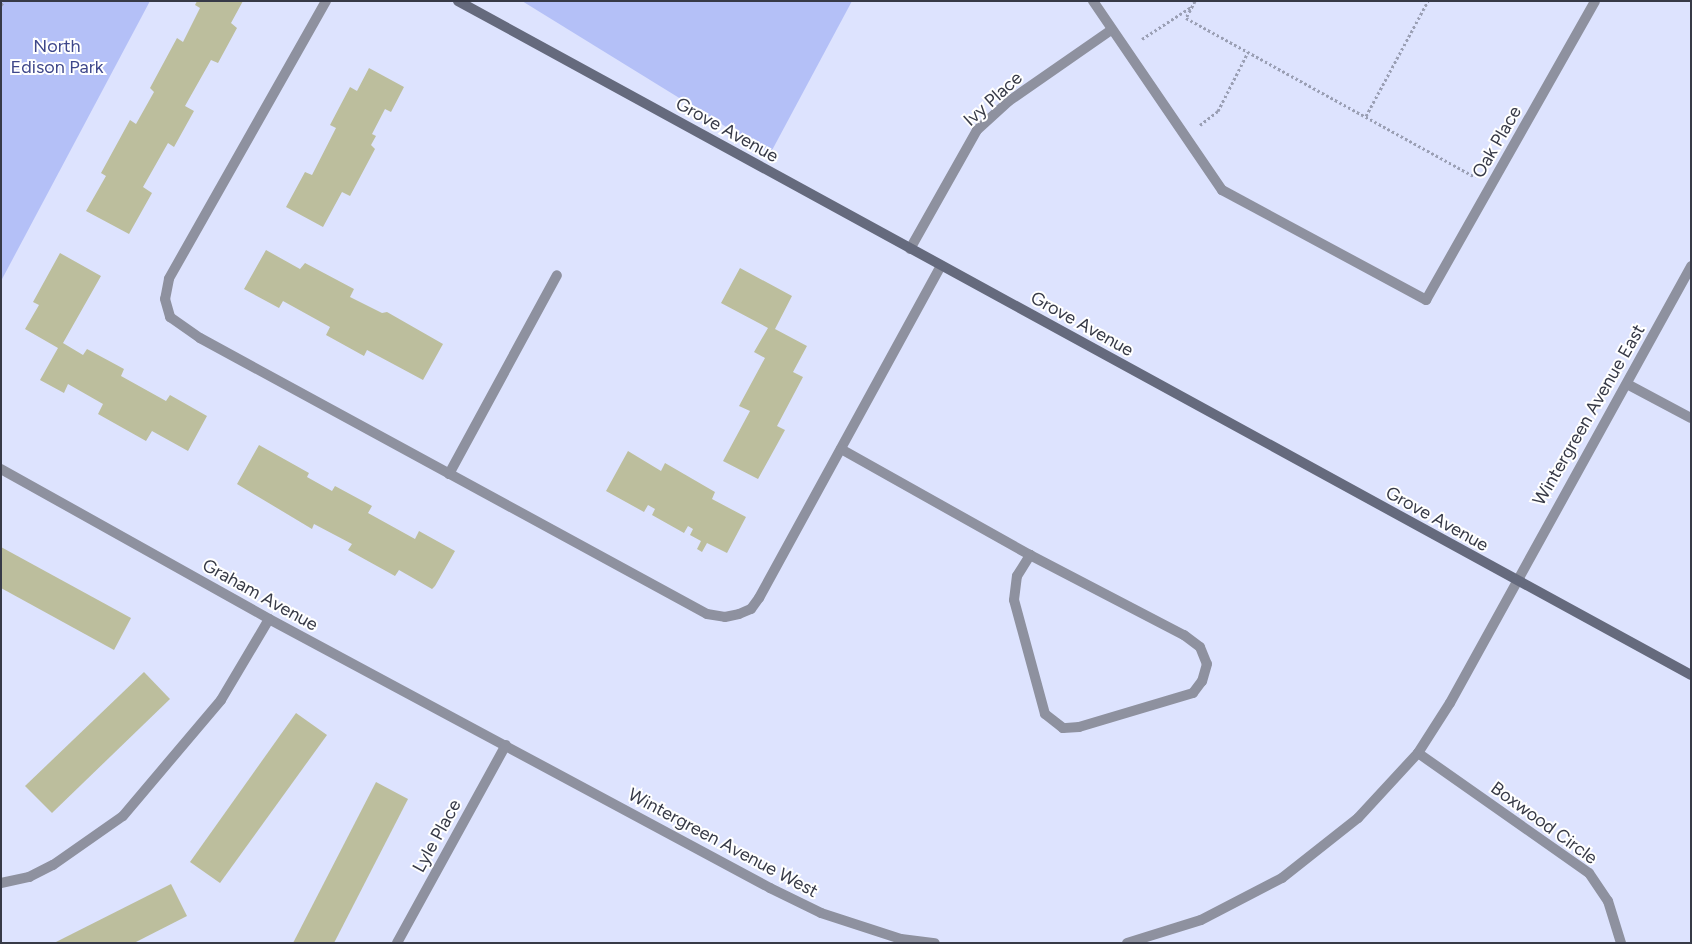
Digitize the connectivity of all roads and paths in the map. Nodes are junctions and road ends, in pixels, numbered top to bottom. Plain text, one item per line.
1 (4, 1) edge
2 (326, 1) edge
3 (458, 1) edge
4 (1093, 1) edge
5 (1195, 1) edge
6 (1428, 1) edge
7 (1596, 1) edge
8 (1, 5) edge
9 (1192, 7) junction
10 (1111, 30) junction
11 (1125, 50) junction
12 (1248, 52) junction
13 (1366, 116) junction
14 (1185, 137) junction
15 (1491, 185) junction
16 (910, 249) junction
17 (941, 265) junction
18 (1691, 266) edge
19 (557, 275) dead end
20 (1628, 384) junction
21 (1691, 418) edge
22 (841, 449) junction
23 (1, 469) edge
24 (450, 474) junction
25 (1030, 555) junction
26 (1516, 581) junction
27 (269, 619) junction
28 (1691, 675) edge
29 (506, 745) junction
30 (1418, 753) junction
31 (1, 883) edge
32 (900, 941) edge
33 (397, 943) edge
34 (935, 943) edge
35 (1128, 943) edge
36 (1621, 943) edge

1 - 8 path
2 - 24 street
3 - 16 street, Grove Avenue
4 - 10 street
5 - 9 path
6 - 13 path
7 - 15 street, Oak Place
9 - 11 path
9 - 12 path
10 - 11 street
10 - 16 street, Ivy Place
11 - 14 street
12 - 13 path
12 - 14 path
13 - 15 path
14 - 15 street, Oak Place
16 - 17 street, Grove Avenue
17 - 22 street
17 - 26 street, Grove Avenue
18 - 20 street, Wintergreen Avenue East
19 - 24 street
20 - 21 street
20 - 26 street, Wintergreen Avenue East
22 - 24 street
22 - 25 street
23 - 27 street, Graham Avenue
25 - 25 street
26 - 28 street, Grove Avenue
26 - 30 street
27 - 29 street, Graham Avenue
27 - 31 street
29 - 32 street, Wintergreen Avenue West
29 - 33 street, Lyle Place
30 - 35 street
30 - 36 street, Boxwood Circle
32 - 34 street, Wintergreen Avenue West

